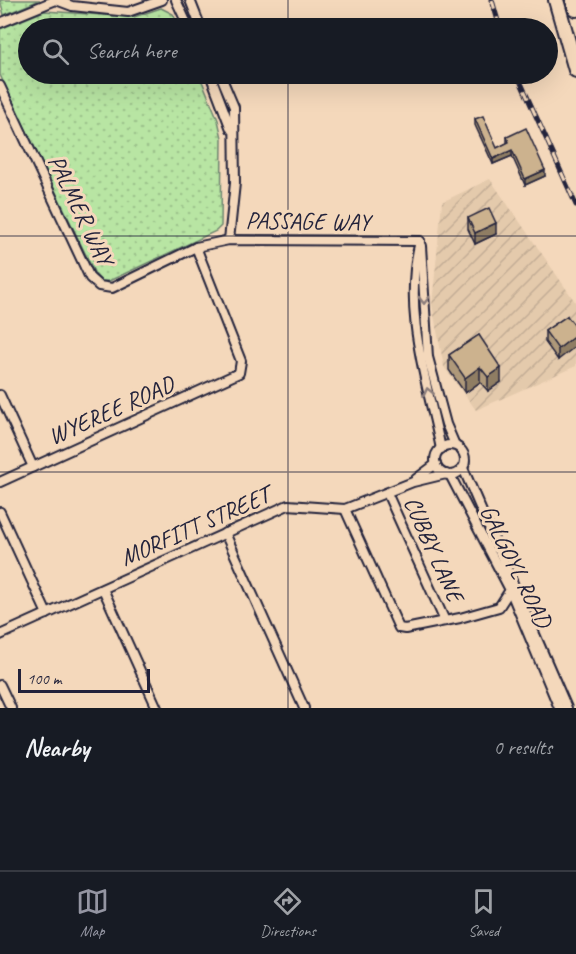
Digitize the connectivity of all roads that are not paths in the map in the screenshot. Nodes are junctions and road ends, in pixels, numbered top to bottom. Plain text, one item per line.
1 (56, 0) edge
2 (162, 0) edge
3 (176, 0) edge
4 (190, 0) edge
5 (556, 0) edge
6 (573, 0) edge
7 (576, 9) edge
8 (184, 18) edge
9 (197, 18) edge
10 (0, 23) edge
11 (576, 70) edge
12 (215, 84) edge
13 (224, 84) edge
14 (0, 86) edge
15 (233, 136) junction
16 (230, 240) junction
17 (196, 247) junction
18 (427, 370) junction
19 (0, 395) edge
20 (455, 445) junction
21 (441, 449) junction
22 (436, 464) junction
23 (33, 466) junction
24 (463, 468) junction
25 (448, 475) junction
26 (0, 482) edge
27 (413, 482) junction
28 (387, 493) junction
29 (345, 509) junction
30 (0, 512) edge
31 (225, 533) junction
32 (103, 589) junction
33 (510, 590) junction
34 (501, 605) junction
35 (517, 610) junction
36 (47, 614) junction
37 (445, 621) junction
38 (0, 635) edge
39 (0, 685) edge
40 (11, 708) edge
41 (157, 708) edge
42 (304, 708) edge
43 (559, 708) edge
44 (567, 708) edge

1 - 2 street
1 - 10 street
3 - 8 street
4 - 9 street
5 - 11 highway
6 - 7 highway
12 - 15 street
13 - 15 street
14 - 17 street, PALMER WAY
15 - 16 street
16 - 17 street, PASSAGE WAY
16 - 18 street, PASSAGE WAY
17 - 23 street, WYEREE ROAD
18 - 20 street
21 -> 18 street
19 - 23 street
20 - 21 street
20 - 24 street
21 - 22 street
22 - 25 street
22 - 27 street, MORFITT STREET
23 - 26 street, WYEREE ROAD
24 - 25 street
24 - 44 street, GALGOYL ROAD
25 - 27 street, MORFITT STREET
25 - 33 street, GALGOYL ROAD
27 - 28 street, MORFITT STREET
28 - 29 street, MORFITT STREET
28 - 37 street, CUBBY LANE
29 - 31 street, MORFITT STREET
29 - 37 street
30 - 36 street
31 - 32 street, MORFITT STREET
31 - 42 street
32 - 36 street, MORFITT STREET
32 - 41 street
33 - 34 street
33 - 35 street, GALGOYL ROAD
34 - 35 street
34 - 37 street
35 - 43 street, GALGOYL ROAD
36 - 38 street, MORFITT STREET
39 - 40 street

